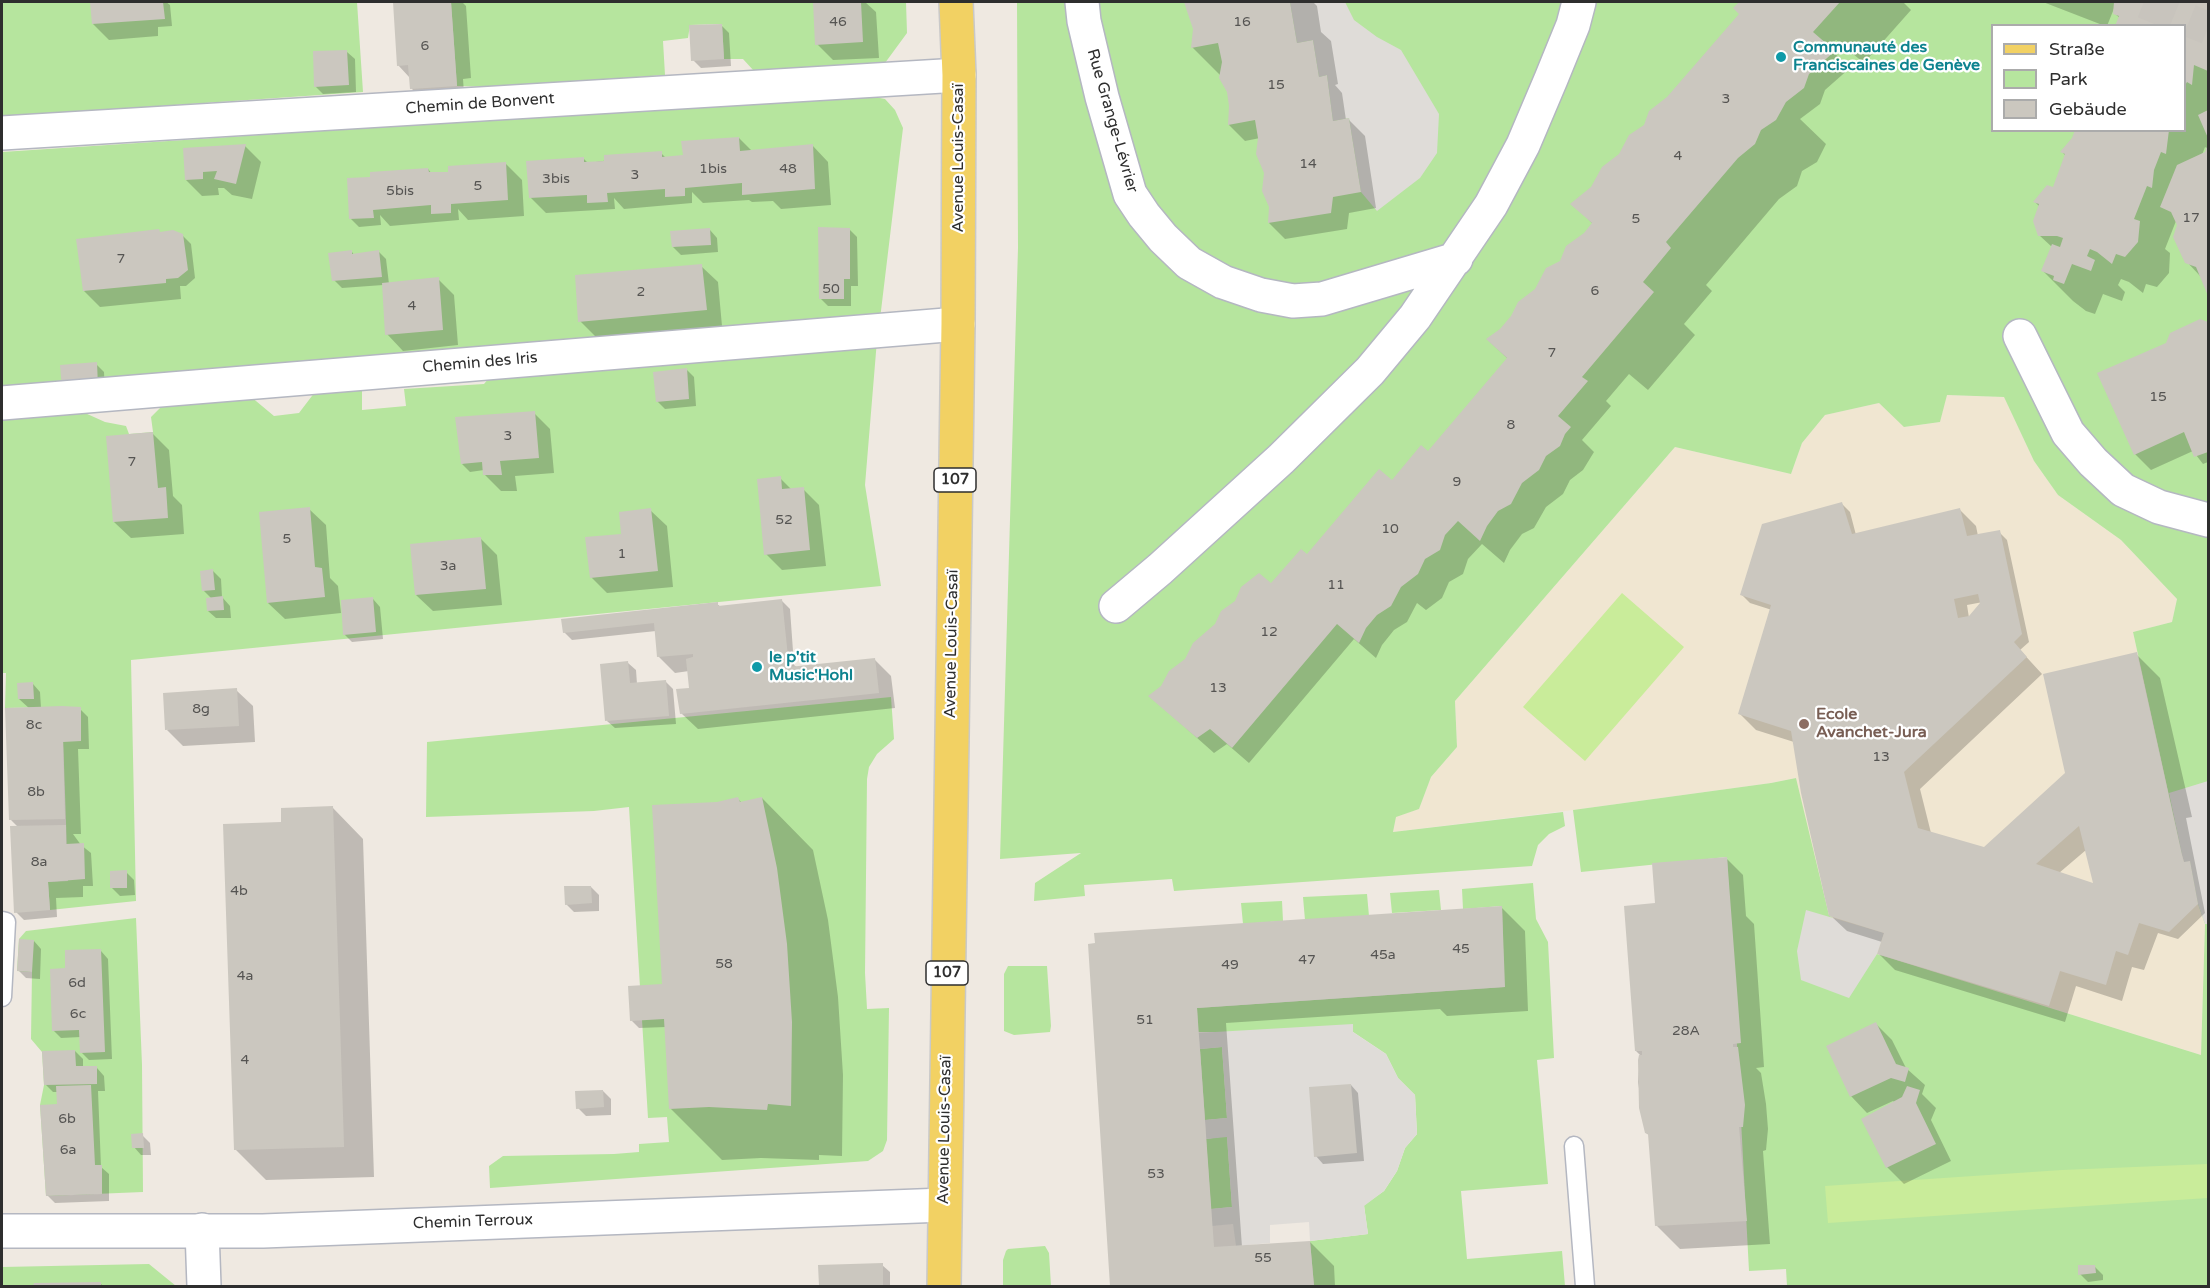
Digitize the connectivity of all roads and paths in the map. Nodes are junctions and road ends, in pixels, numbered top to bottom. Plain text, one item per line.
1 (956, 2) edge
2 (1082, 2) edge
3 (1579, 2) edge
4 (959, 75) junction
5 (2, 133) edge
6 (1456, 259) junction
7 (958, 324) junction
8 (2020, 336) dead end
9 (2, 402) edge
10 (2208, 520) edge
11 (1116, 606) dead end
12 (2, 921) edge
13 (2, 997) edge
14 (1574, 1146) dead end
15 (944, 1205) junction
16 (202, 1230) junction
17 (2, 1231) edge
18 (204, 1287) edge
19 (944, 1287) edge
20 (1585, 1287) edge

1 - 4 main road, Avenue Louis-Casaï / 107
2 - 6 street, Rue Grange-Lévrier
3 - 6 street
4 - 5 street, Chemin de Bonvent
4 - 7 main road, Avenue Louis-Casaï / 107
6 - 11 street
7 - 9 street, Chemin des Iris
7 - 15 main road, Avenue Louis-Casaï / 107
8 - 10 street
12 - 13 lane
14 - 20 lane
15 - 16 street, Chemin Terroux
15 - 19 main road, Avenue Louis-Casaï / 107
16 - 17 street, Chemin Terroux
16 - 18 street

